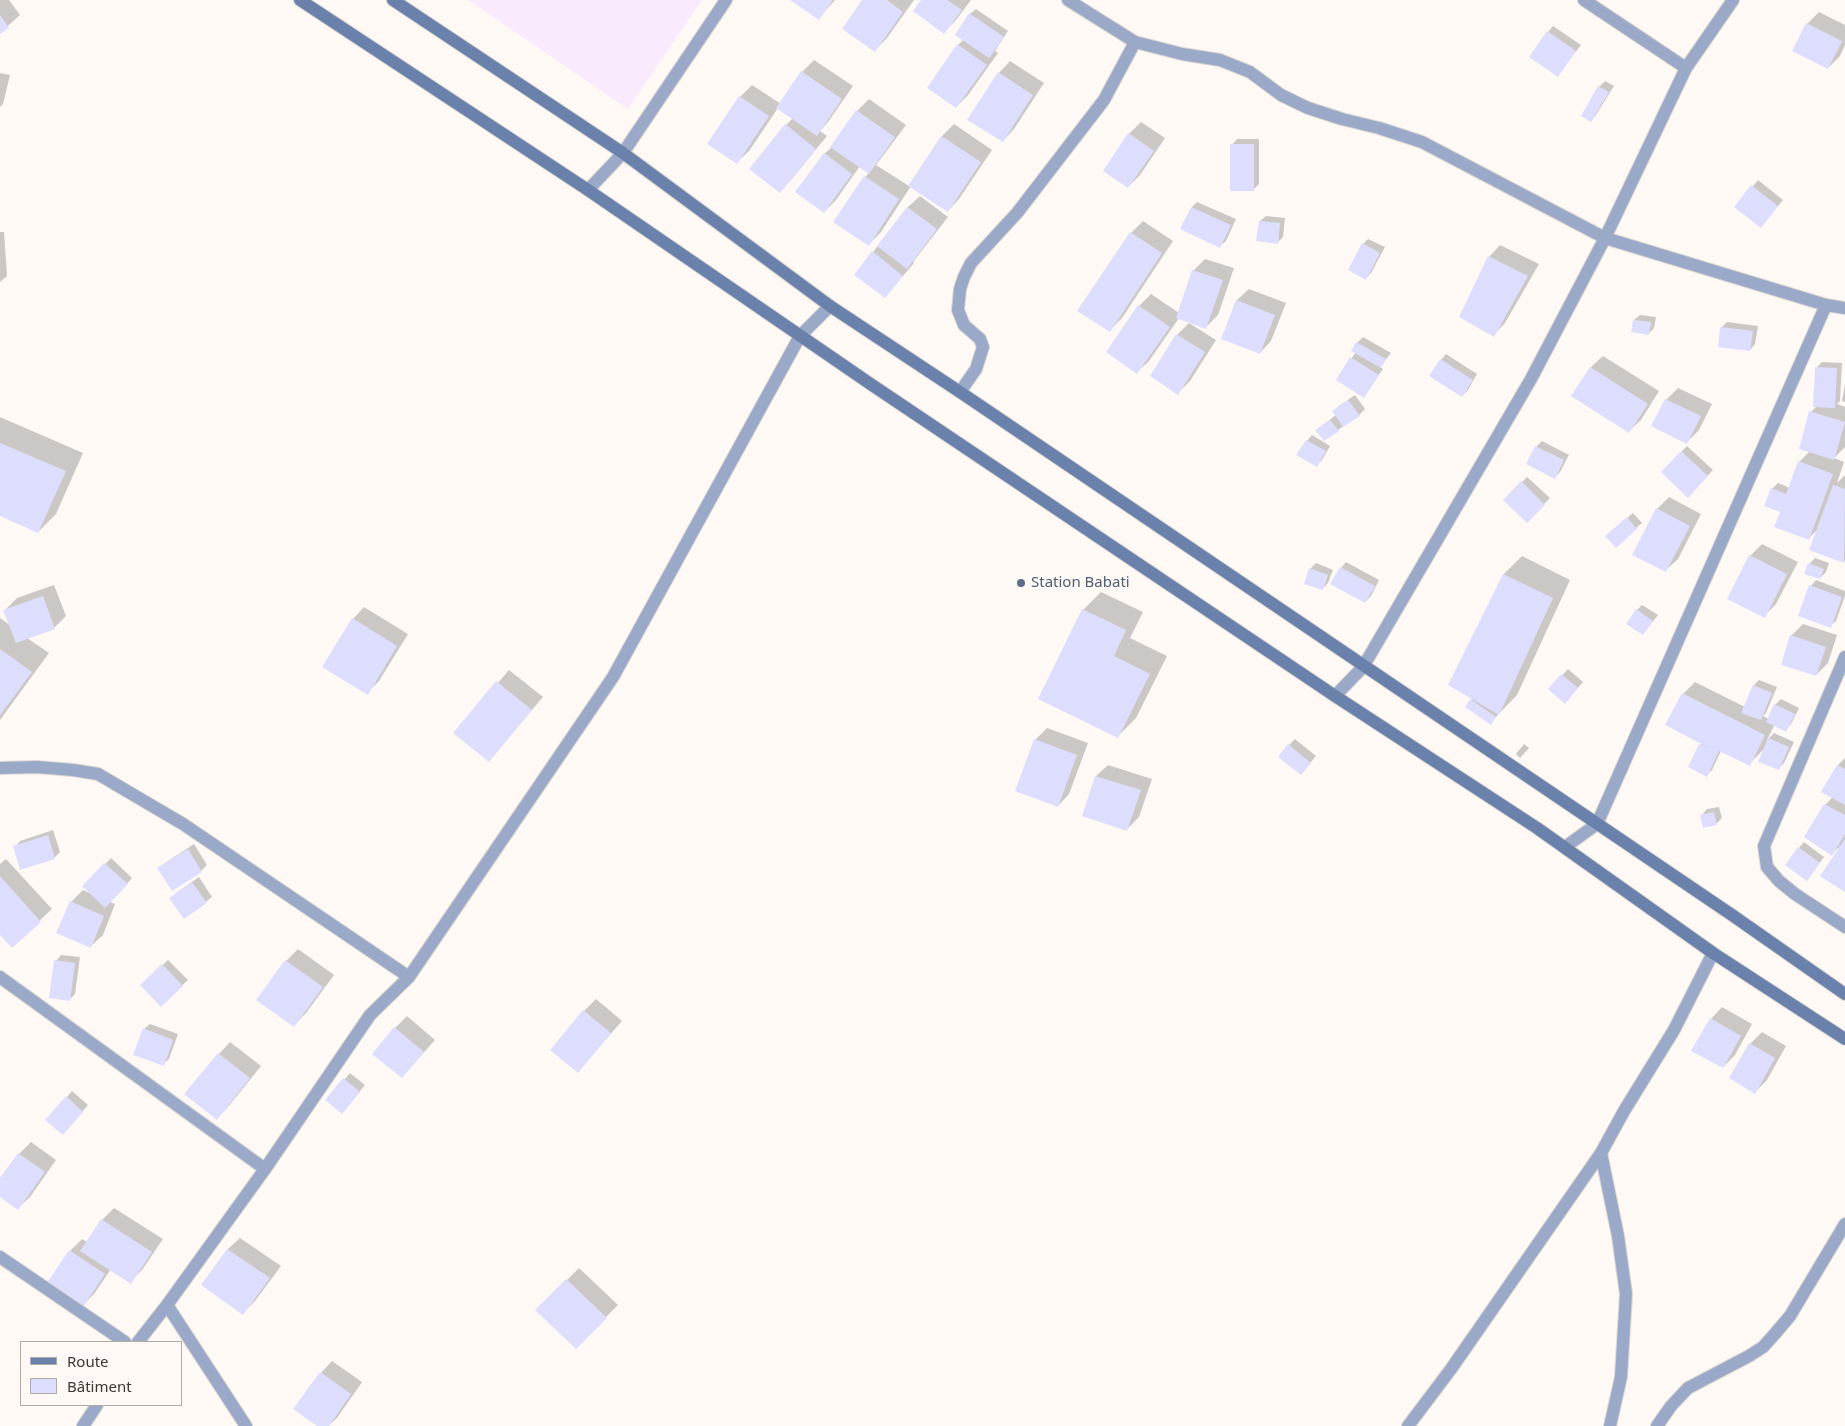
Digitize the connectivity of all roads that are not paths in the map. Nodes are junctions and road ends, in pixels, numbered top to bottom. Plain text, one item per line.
1 (300, 0) edge
2 (392, 0) edge
3 (726, 0) edge
4 (1068, 0) edge
5 (1584, 0) edge
6 (1733, 0) edge
7 (1135, 42) junction
8 (1686, 68) junction
9 (623, 153) junction
10 (588, 190) junction
11 (1606, 238) junction
12 (1826, 305) junction
13 (830, 306) junction
14 (1845, 308) edge
15 (800, 336) junction
16 (960, 392) junction
17 (1845, 658) edge
18 (1363, 667) junction
19 (1335, 696) junction
20 (0, 768) edge
21 (1597, 824) junction
22 (1565, 847) junction
23 (1845, 926) edge
24 (1713, 953) junction
25 (0, 977) edge
26 (409, 977) junction
27 (1844, 990) edge
28 (1845, 1039) edge
29 (1601, 1153) junction
30 (265, 1168) junction
31 (1845, 1224) edge
32 (0, 1257) edge
33 (167, 1305) junction
34 (124, 1341) edge
35 (139, 1341) edge
36 (95, 1406) edge
37 (82, 1426) edge
38 (246, 1426) edge
39 (1408, 1426) edge
40 (1610, 1426) edge
41 (1657, 1426) edge

1 - 10 main road
2 - 9 main road
3 - 9 street
4 - 7 street
5 - 8 street
6 - 8 street
7 - 11 street
7 - 16 street
8 - 11 street
9 - 10 street
9 - 13 main road
10 - 15 main road
11 - 12 street
11 - 18 street
12 - 14 street
12 - 21 street
13 - 15 street
13 - 16 main road
15 - 19 main road
15 - 26 street
16 - 18 main road
17 - 23 street
18 - 19 street
18 - 21 main road
19 - 22 main road
20 - 26 street
21 - 22 street
21 - 27 main road
22 - 24 main road
24 - 28 main road
24 - 29 street
25 - 30 street
26 - 30 street
29 - 39 street
29 - 40 street
30 - 33 street
31 - 41 street
32 - 34 street
33 - 35 street
33 - 38 street
36 - 37 street

